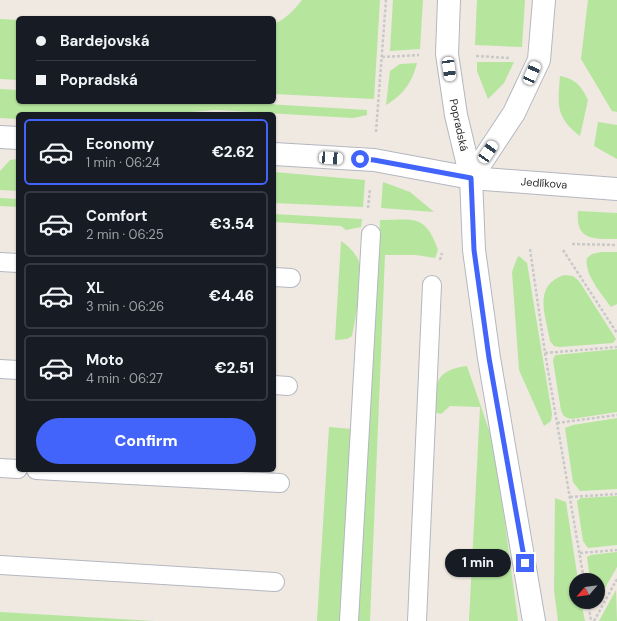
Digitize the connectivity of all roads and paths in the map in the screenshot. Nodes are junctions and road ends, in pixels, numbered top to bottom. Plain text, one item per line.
1 (386, 0) edge
2 (449, 0) edge
3 (544, 0) edge
4 (378, 106) dead end
5 (0, 137) edge
6 (16, 138) edge
7 (276, 154) edge
8 (471, 178) junction
9 (617, 189) edge
10 (371, 234) dead end
11 (572, 244) dead end
12 (617, 245) edge
13 (530, 249) dead end
14 (563, 250) dead end
15 (0, 262) edge
16 (16, 263) edge
17 (432, 285) dead end
18 (617, 333) edge
19 (617, 346) edge
20 (545, 353) junction
21 (0, 369) edge
22 (16, 370) edge
23 (617, 415) edge
24 (557, 423) junction
25 (0, 468) edge
26 (16, 469) edge
27 (74, 472) edge
28 (280, 483) dead end
29 (617, 494) edge
30 (570, 497) junction
31 (617, 550) edge
32 (580, 553) junction
33 (0, 565) edge
34 (583, 573) edge
35 (617, 580) edge
36 (274, 582) dead end
37 (589, 609) edge
38 (349, 621) edge
39 (417, 621) edge
40 (534, 621) edge
41 (592, 621) edge

1 - 4 path
2 - 8 street, Popradská
3 - 8 street, Popradská
5 - 6 street
7 - 8 street, Jedlíkova
8 - 9 street, Jedlíkova
8 - 40 street, Popradská
10 - 38 lane
11 - 12 path
13 - 20 path
14 - 18 path
15 - 16 lane
17 - 39 lane
19 - 20 path
20 - 24 path
21 - 22 lane
23 - 24 path
24 - 30 path
25 - 26 lane
27 - 28 lane
29 - 30 path
30 - 32 path
31 - 32 path
32 - 34 path
33 - 36 lane
35 - 41 path
37 - 41 path

